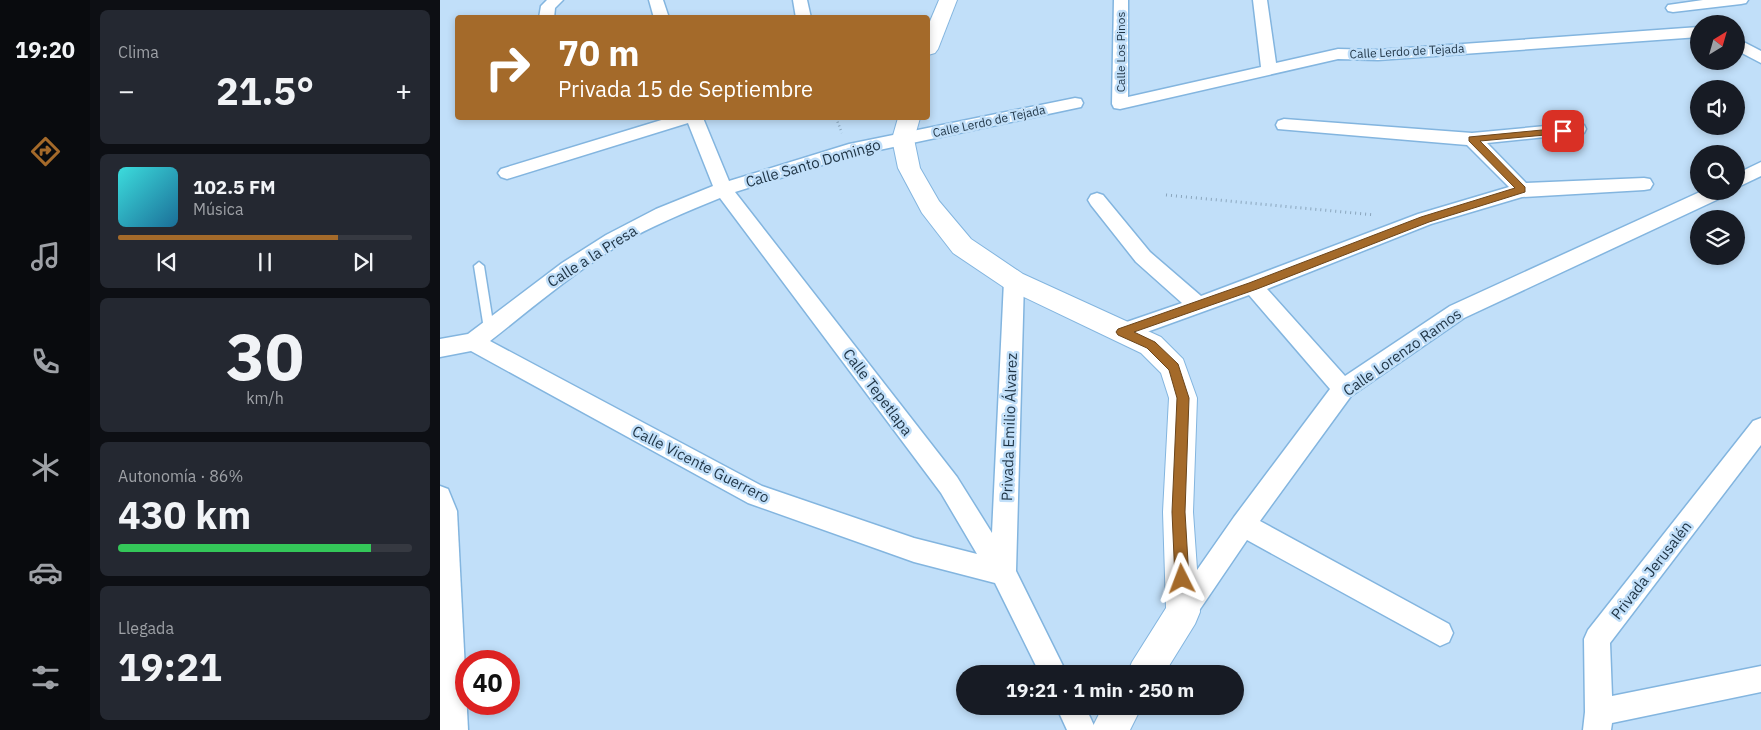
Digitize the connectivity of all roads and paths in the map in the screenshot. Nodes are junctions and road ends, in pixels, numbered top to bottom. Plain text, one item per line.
1 (556, 0) edge
2 (656, 0) edge
3 (800, 0) edge
4 (948, 0) edge
5 (1121, 0) edge
6 (1260, 0) edge
7 (1656, 0) edge
8 (1741, 0) edge
9 (1673, 8) junction
10 (546, 15) edge
11 (661, 15) edge
12 (803, 15) edge
13 (1690, 17) edge
14 (1690, 33) edge
15 (930, 43) edge
16 (1745, 48) edge
17 (1761, 58) edge
18 (1269, 69) junction
19 (1075, 103) dead end
20 (1120, 104) joint
21 (678, 120) edge
22 (696, 120) edge
23 (1284, 124) dead end
24 (906, 128) edge
25 (1578, 129) dead end
26 (1472, 139) junction
27 (1761, 168) edge
28 (506, 173) dead end
29 (1745, 177) edge
30 (1644, 184) dead end
31 (723, 189) junction
32 (1522, 190) junction
33 (1166, 195) dead end
34 (1097, 200) dead end
35 (1700, 200) edge
36 (1375, 215) dead end
37 (479, 266) dead end
38 (1014, 281) junction
39 (1253, 286) junction
40 (1198, 305) junction
41 (1122, 332) junction
42 (481, 335) junction
43 (440, 348) edge
44 (1343, 389) junction
45 (1761, 428) edge
46 (440, 497) edge
47 (1243, 525) junction
48 (1003, 573) junction
49 (1184, 612) junction
50 (1440, 633) dead end
51 (1049, 665) edge
52 (1150, 665) edge
53 (1761, 679) edge
54 (1074, 715) edge
55 (1118, 715) edge
56 (1598, 721) edge
57 (454, 730) edge
58 (1082, 730) edge
59 (1109, 730) edge

1 - 10 street
2 - 11 street
3 - 12 street
4 - 15 street
5 - 20 street, Calle Los Pinos
6 - 18 street
7 - 9 street
8 - 9 street
9 - 13 street
14 - 18 street, Calle Lerdo de Tejada
16 - 17 street
18 - 20 street, Calle Lerdo de Tejada
19 - 24 street, Calle Lerdo de Tejada
21 - 28 street
22 - 31 street, Calle Tepetlapa
23 - 26 street
24 - 31 street, Calle Santo Domingo
24 - 38 street
25 - 26 street
26 - 32 street
27 - 29 street
30 - 32 street
31 - 42 street, Calle a la Presa
31 - 48 street, Calle Tepetlapa
32 - 39 street
33 - 36 path
34 - 40 street
35 - 44 street, Calle Lorenzo Ramos
37 - 42 lane
38 - 41 street
38 - 48 street, Privada Emilio Álvarez
39 - 40 street
39 - 44 street
40 - 41 street
41 - 49 street
42 - 43 street
42 - 48 street, Calle Vicente Guerrero
44 - 47 street, Calle Lorenzo Ramos
45 - 56 street, Privada Jerusalén
46 - 57 street
47 - 49 street, Calle Lorenzo Ramos
47 - 50 street
48 - 51 street, Calle Tepetlapa
49 - 52 street, Calle Lorenzo Ramos
53 - 56 street
54 - 58 street
55 - 59 street

